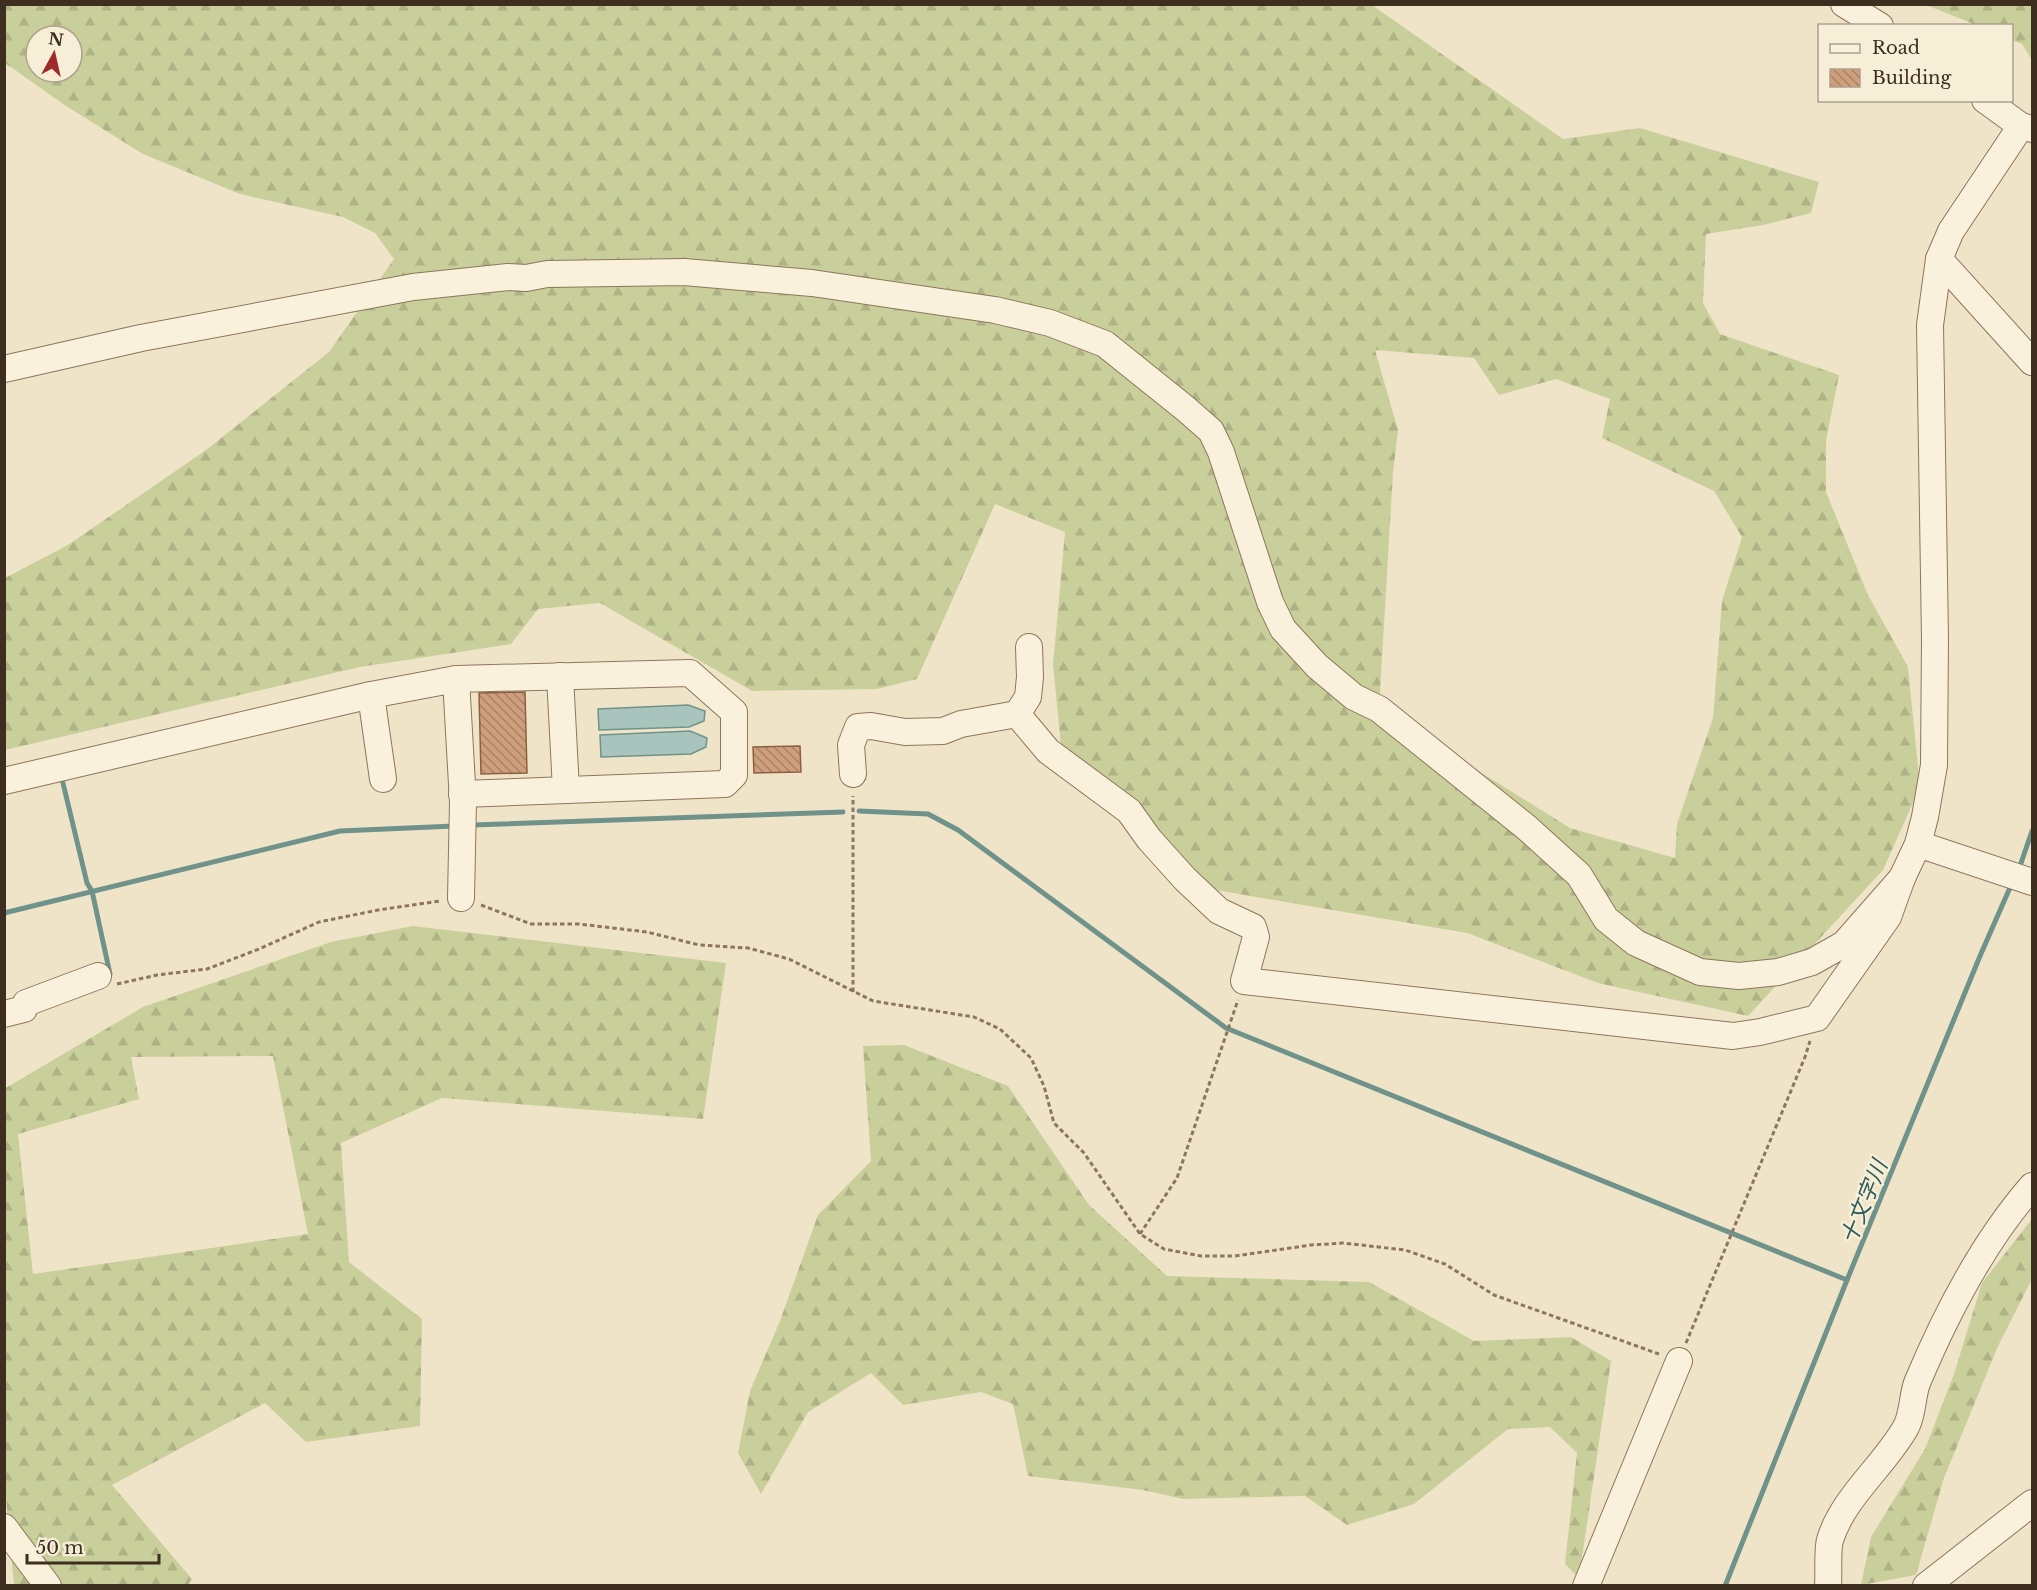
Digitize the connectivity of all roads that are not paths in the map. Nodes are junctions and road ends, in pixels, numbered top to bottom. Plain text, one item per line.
1 (1844, 4) edge
2 (1877, 24) edge
3 (1988, 102) edge
4 (2027, 128) edge
5 (1939, 260) junction
6 (2032, 362) edge
7 (4, 369) edge
8 (1029, 647) dead end
9 (560, 676) junction
10 (456, 680) junction
11 (371, 695) junction
12 (1017, 714) junction
13 (853, 774) road end
14 (383, 779) dead end
15 (4, 781) edge
16 (566, 790) junction
17 (462, 794) junction
18 (1918, 844) junction
19 (1902, 878) junction
20 (2032, 882) edge
21 (461, 898) road end
22 (105, 981) road end
23 (4, 1014) edge
24 (2032, 1186) edge
25 (1679, 1360) road end
26 (2032, 1503) edge
27 (4, 1527) edge
28 (48, 1586) edge
29 (1586, 1586) edge
30 (1828, 1586) edge
31 (1926, 1586) edge

1 - 2 street
3 - 4 street
4 - 5 street
5 - 6 street
5 - 18 street
7 - 19 street
8 - 12 street
9 - 10 street
9 - 16 street
9 - 16 street
10 - 11 street
10 - 17 street
11 - 14 street
11 - 15 street
12 - 13 street
12 - 19 street
16 - 17 street
17 - 21 street
18 - 19 street
18 - 20 street
22 - 23 street
24 - 30 street
25 - 29 street
26 - 31 street
27 - 28 street

